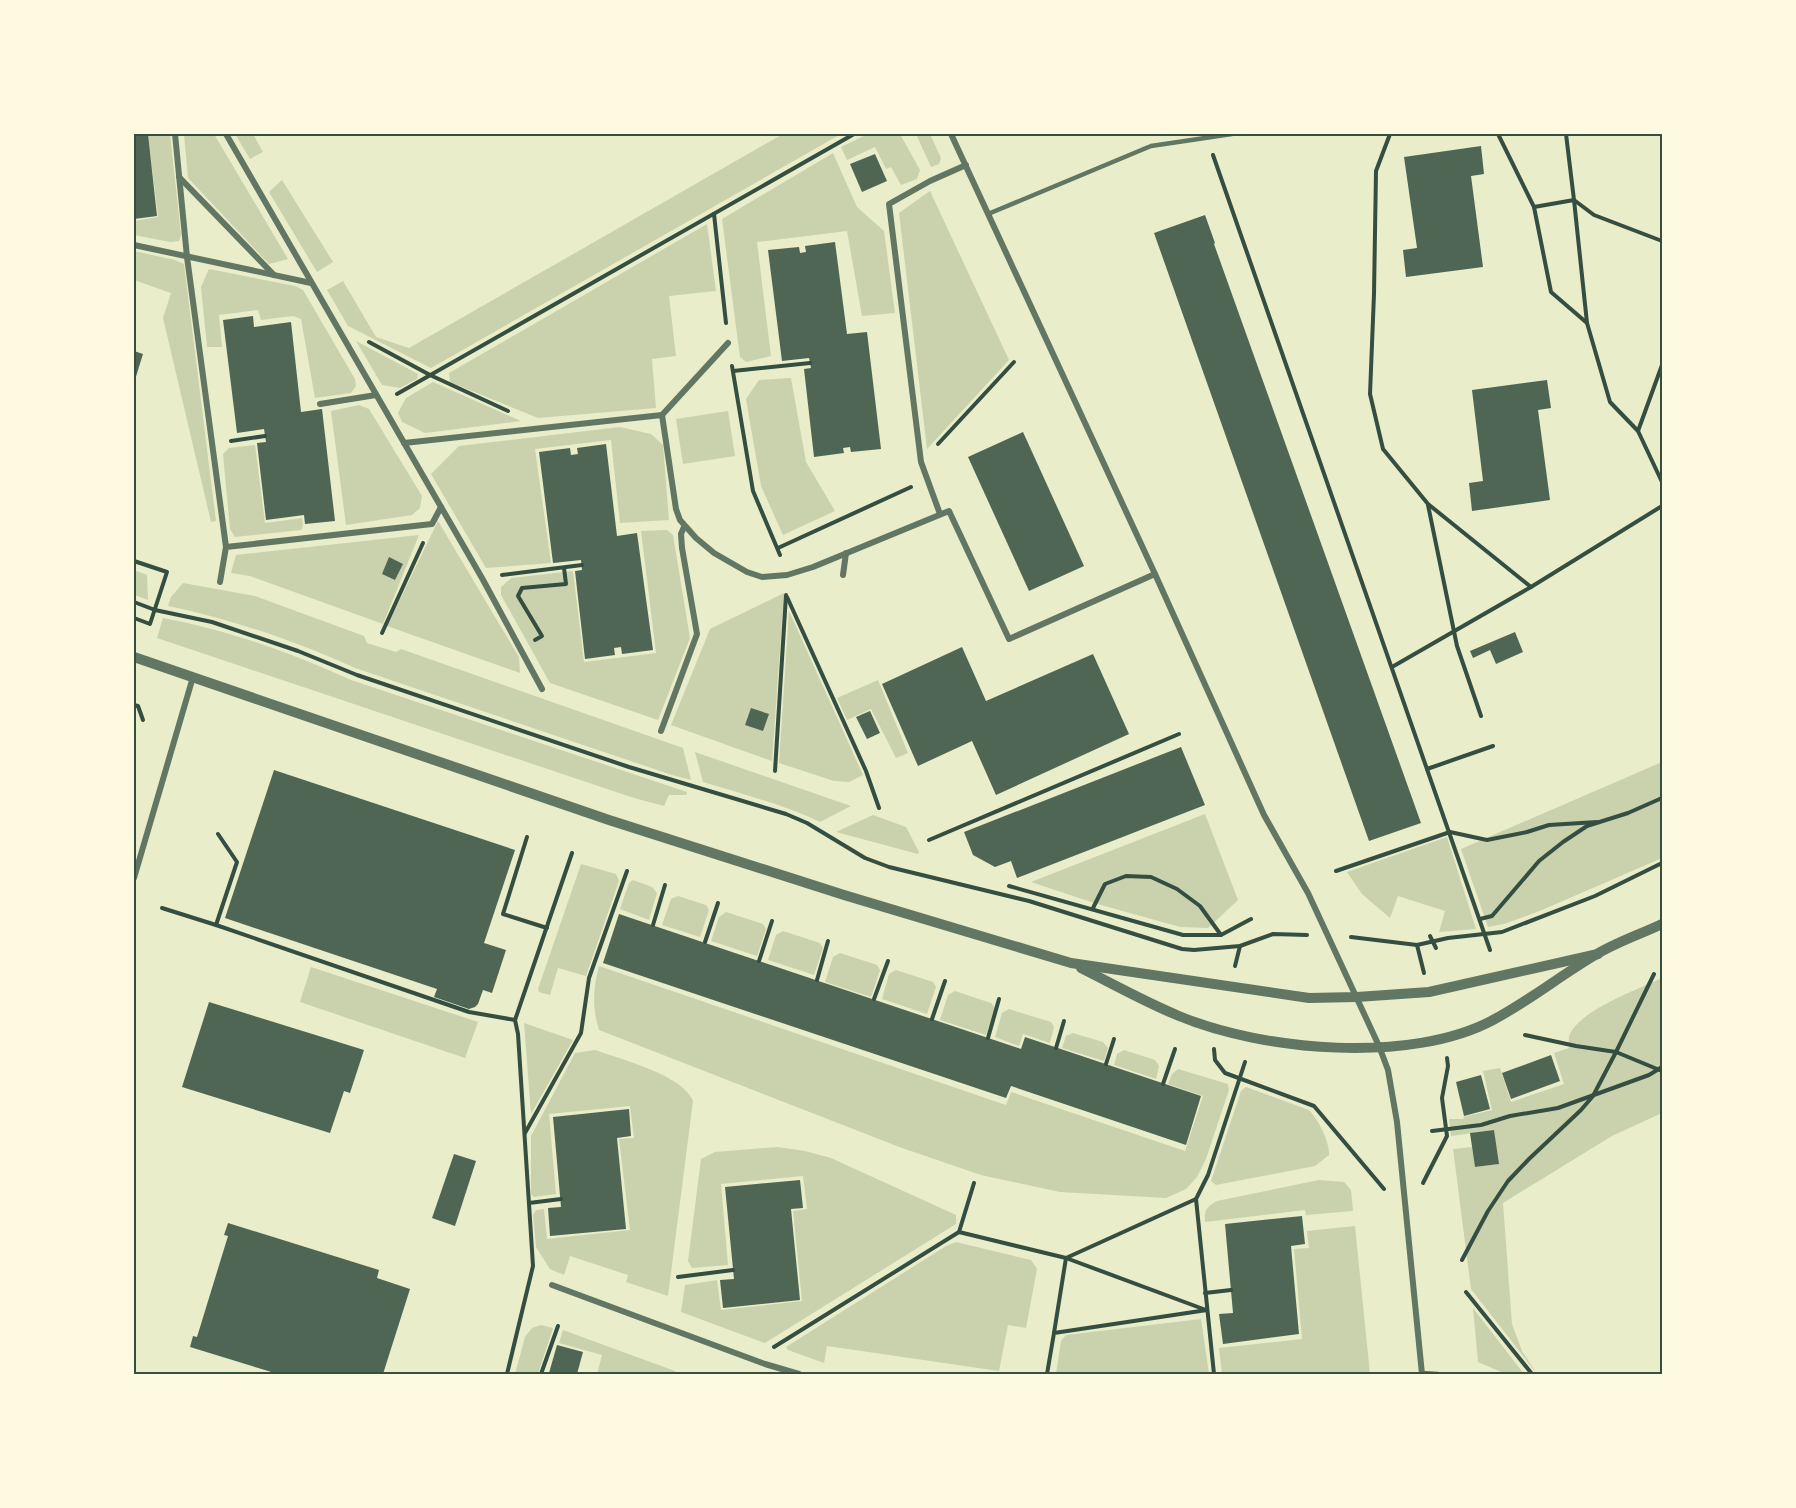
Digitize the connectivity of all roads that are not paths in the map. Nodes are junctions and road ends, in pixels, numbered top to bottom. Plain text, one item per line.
1 (175, 134) edge
2 (226, 134) edge
3 (951, 134) edge
4 (1232, 134) edge
5 (966, 165) junction
6 (179, 177) junction
7 (988, 214) junction
8 (134, 245) edge
9 (187, 257) junction
10 (274, 275) junction
11 (311, 283) junction
12 (728, 343) road end
13 (376, 395) junction
14 (320, 404) dead end
15 (662, 416) junction
16 (404, 443) junction
17 (441, 507) junction
18 (940, 514) junction
19 (684, 527) junction
20 (226, 547) junction
21 (846, 553) junction
22 (1155, 574) junction
23 (843, 575) dead end
24 (220, 582) dead end
25 (134, 657) edge
26 (193, 677) junction
27 (542, 689) dead end
28 (661, 731) dead end
29 (134, 878) edge
30 (1662, 924) edge
31 (1598, 954) junction
32 (1071, 963) junction
33 (1357, 997) junction
34 (1379, 1046) junction
35 (552, 1285) dead end
36 (800, 1374) edge
37 (1422, 1374) edge
38 (1438, 1374) edge

1 - 6 street
2 - 11 street
3 - 5 street
4 - 7 lane
5 - 7 street
5 - 18 street
6 - 9 street
6 - 10 street
7 - 22 street
8 - 9 street
9 - 10 street
9 - 20 street
10 - 11 street
11 - 13 street
12 - 15 street
13 - 14 street
13 - 16 street
15 - 16 street
15 - 19 street
16 - 17 street
17 - 20 street
17 - 27 street
18 - 21 street
18 - 22 street
19 - 21 street
19 - 28 street
20 - 24 street
21 - 23 street
22 - 33 street
25 - 26 street
26 - 29 street
26 - 32 street
30 - 31 street
31 - 33 street
31 - 34 street
32 - 33 street
32 - 34 street
33 - 34 street
34 - 37 street
35 - 36 street
37 - 38 lane

